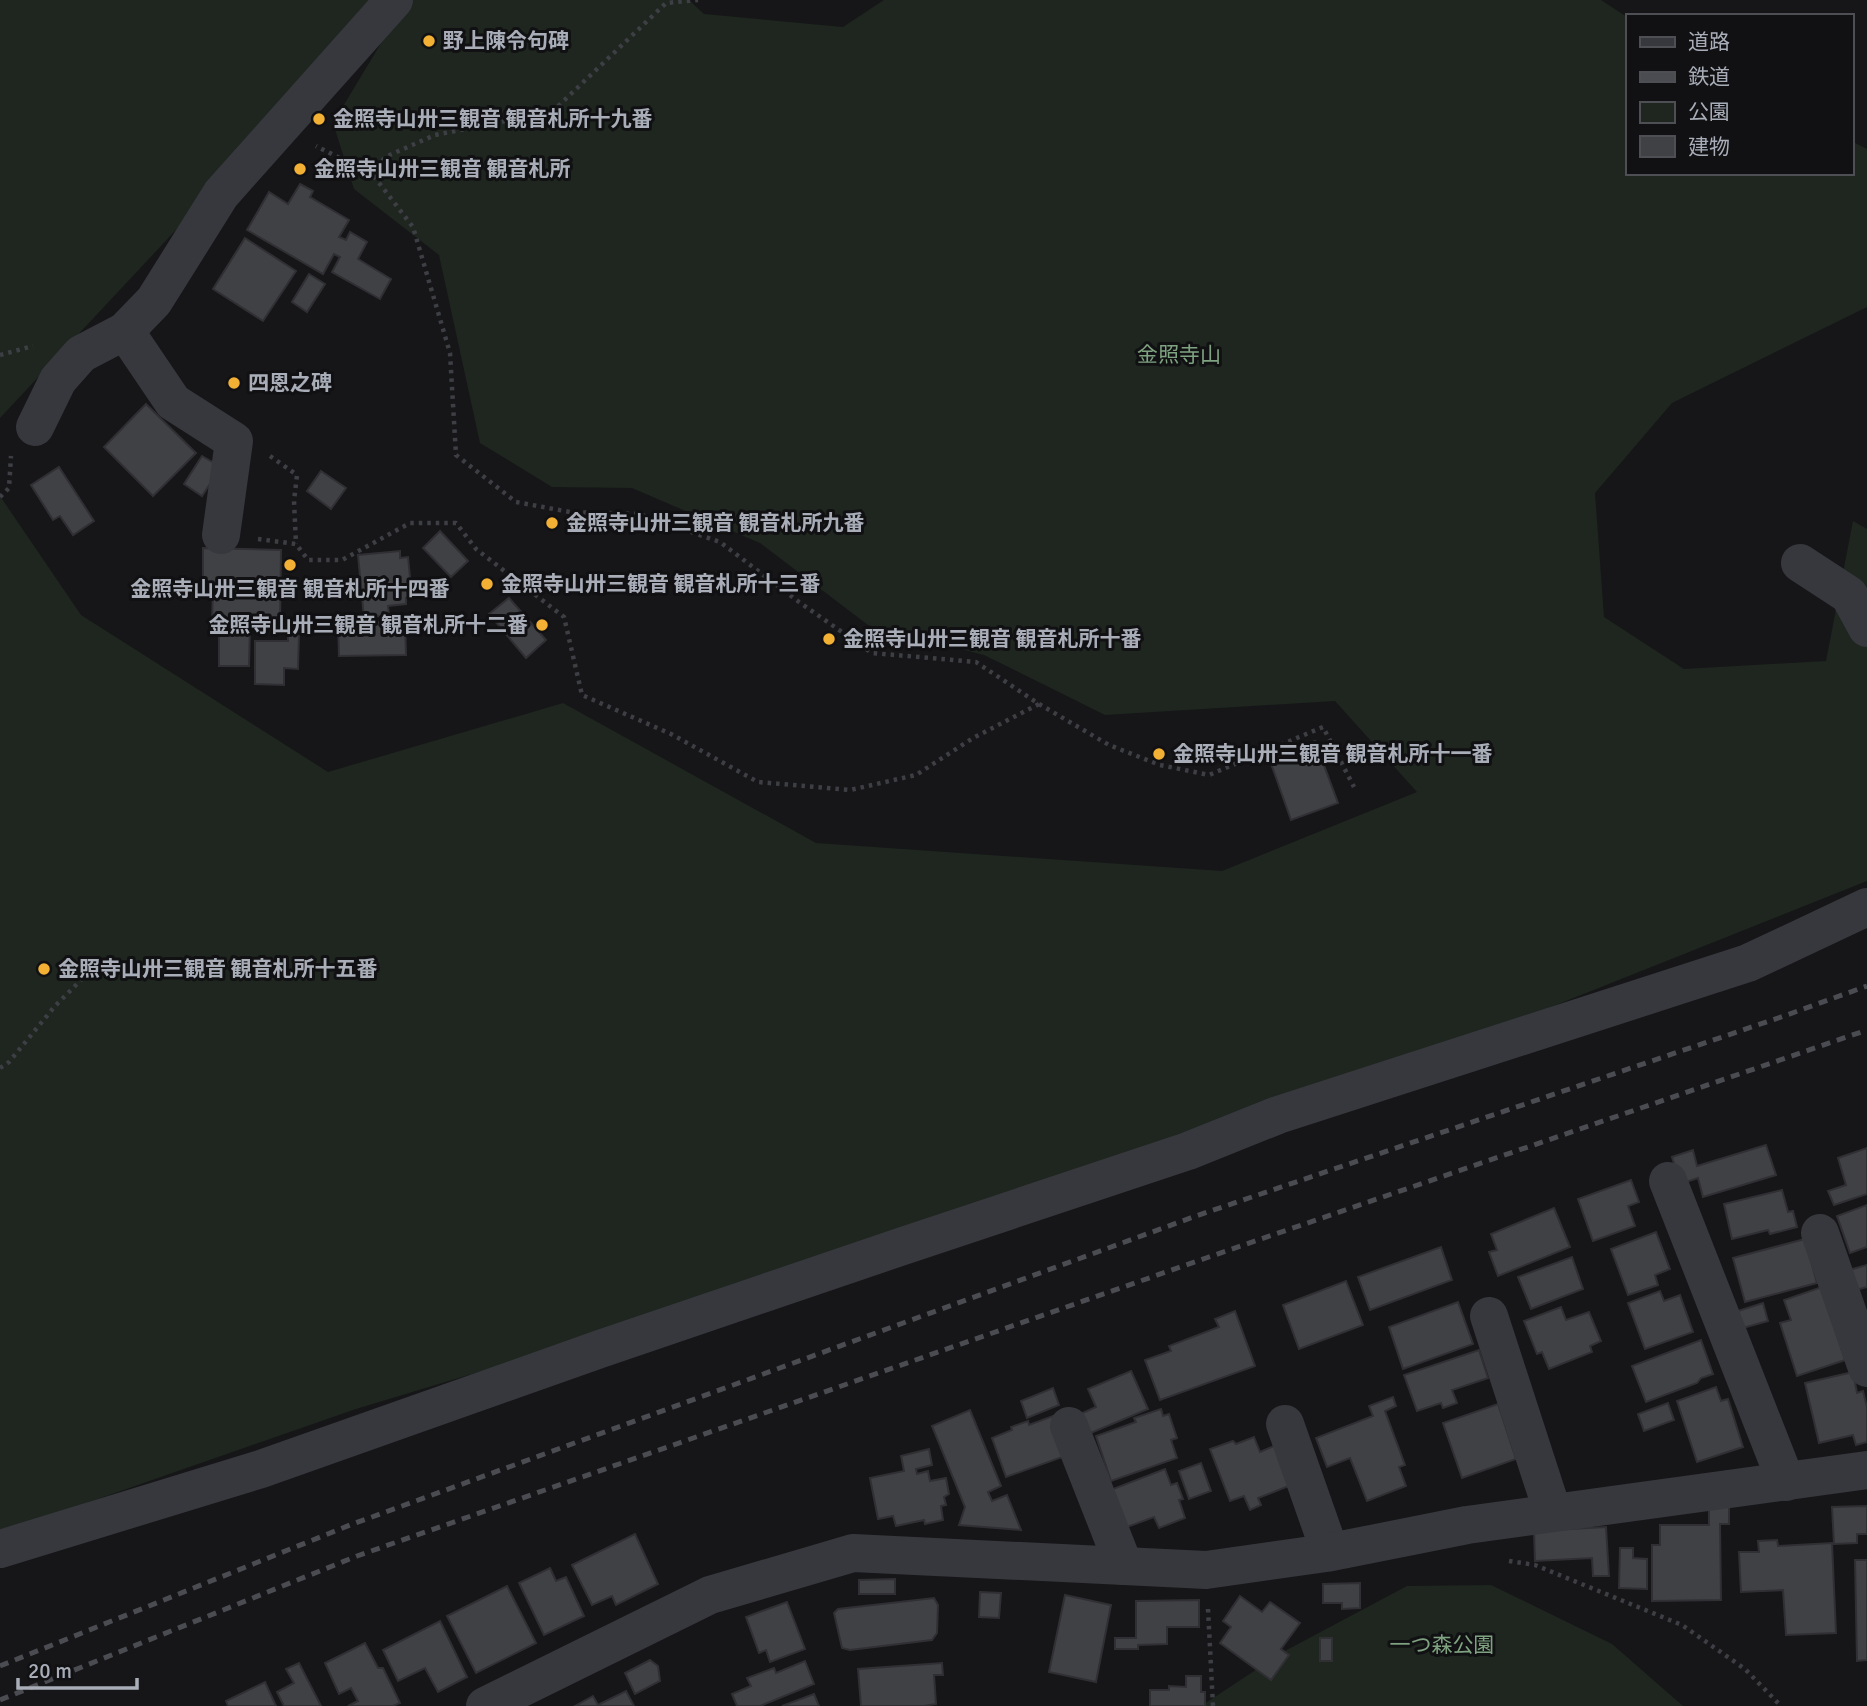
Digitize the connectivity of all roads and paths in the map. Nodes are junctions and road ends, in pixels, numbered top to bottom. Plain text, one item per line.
1 (394, 0) edge
2 (698, 0) edge
3 (289, 118) junction
4 (373, 174) junction
5 (125, 331) junction
6 (23, 439) joint
7 (234, 441) junction
8 (0, 497) edge
9 (220, 535) joint
10 (296, 544) junction
11 (1800, 563) dead end
12 (1867, 628) edge
13 (1039, 704) junction
14 (1354, 787) dead end
15 (1867, 907) edge
16 (82, 979) dead end
17 (0, 1068) edge
18 (1668, 1181) dead end
19 (1820, 1233) dead end
20 (1489, 1316) dead end
21 (1867, 1368) edge
22 (1285, 1424) dead end
23 (1069, 1426) dead end
24 (1867, 1470) edge
25 (1786, 1482) junction
26 (1553, 1513) junction
27 (0, 1549) edge
28 (1330, 1552) junction
29 (1509, 1561) dead end
30 (1124, 1566) junction
31 (1206, 1570) junction
32 (485, 1706) edge
33 (1213, 1706) edge
34 (1781, 1706) edge

1 - 3 street
2 - 4 path
3 - 4 path
3 - 5 street
4 - 13 path
5 - 6 street
5 - 7 street
6 - 8 path
7 - 9 street
7 - 10 path
9 - 10 path
10 - 13 path
11 - 12 street
13 - 14 path
15 - 27 street
16 - 17 path
18 - 25 street
19 - 21 street
20 - 26 street
22 - 28 street
23 - 30 street
24 - 25 street
25 - 26 street
26 - 28 street
28 - 31 street
29 - 34 path
30 - 31 street
30 - 32 street
31 - 33 path

